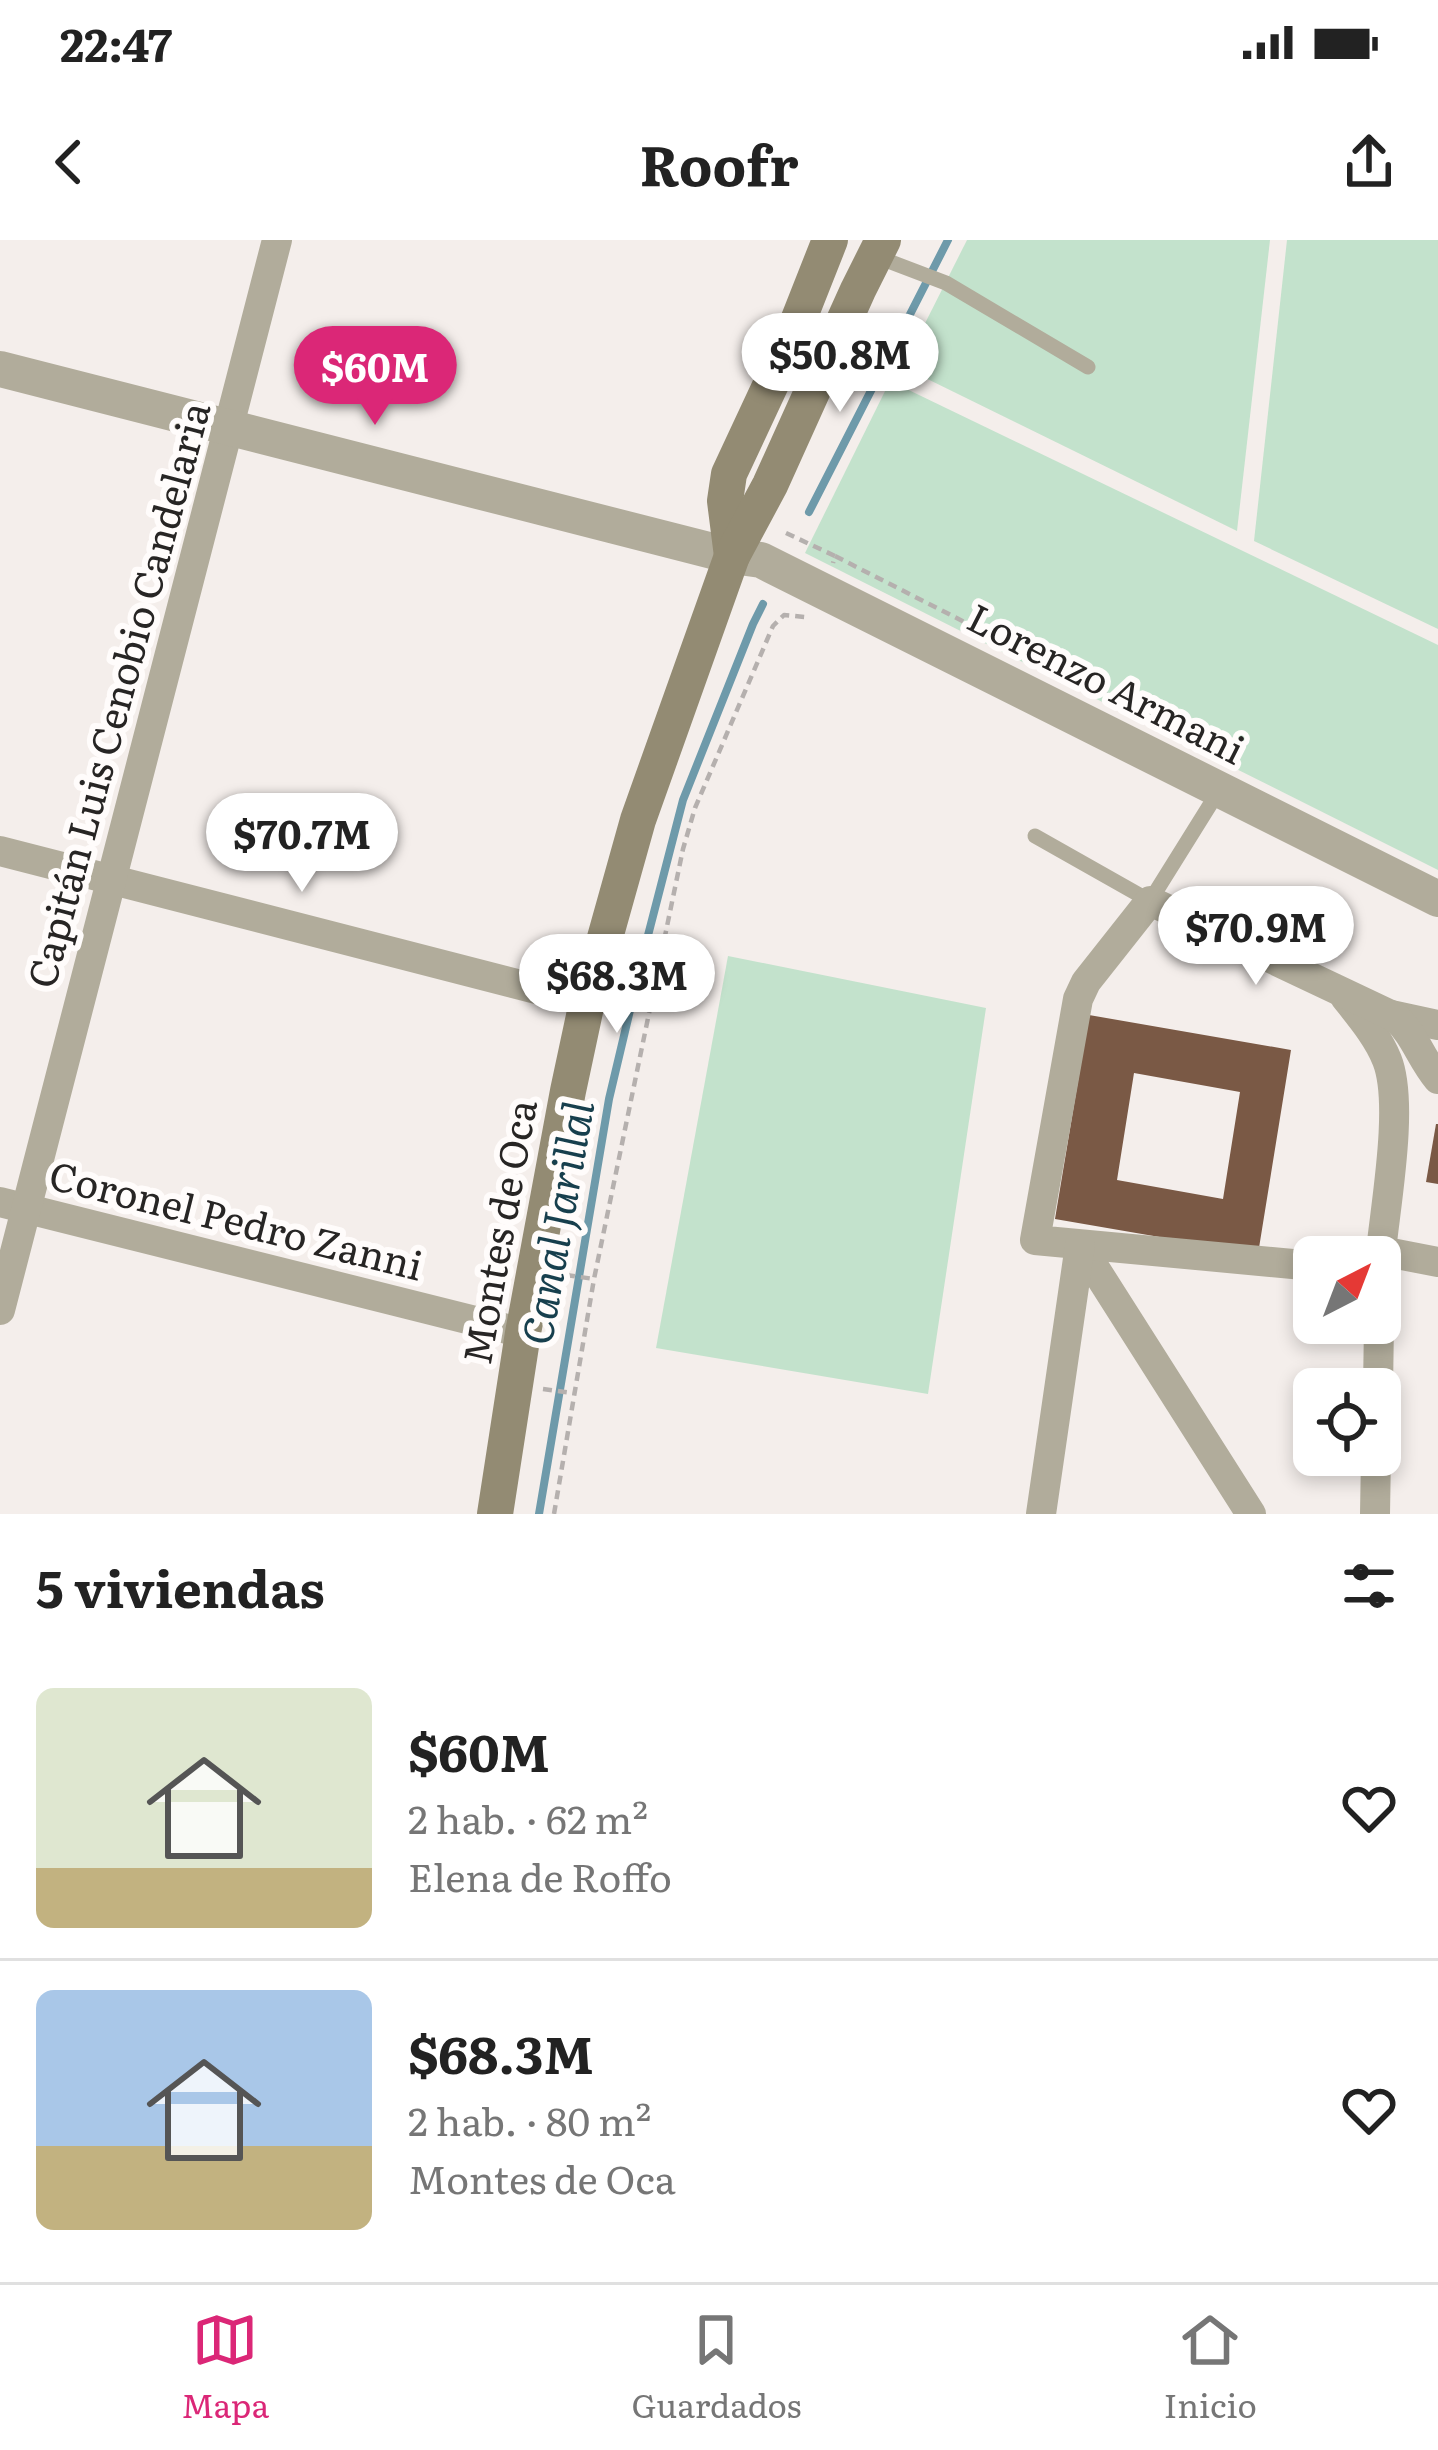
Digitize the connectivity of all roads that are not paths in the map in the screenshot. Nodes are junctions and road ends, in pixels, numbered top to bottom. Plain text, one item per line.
1 (277, 240) edge
2 (823, 241) edge
3 (879, 248) edge
4 (1088, 367) dead end
5 (0, 369) edge
6 (229, 428) junction
7 (732, 556) junction
8 (1236, 778) junction
9 (1035, 836) dead end
10 (0, 851) edge
11 (110, 879) junction
12 (1438, 898) edge
13 (1150, 901) junction
14 (1341, 992) junction
15 (587, 1002) junction
16 (1390, 1015) junction
17 (1438, 1025) edge
18 (1438, 1079) edge
19 (13, 1205) edge
20 (1376, 1236) edge
21 (1080, 1246) junction
22 (1401, 1257) edge
23 (1438, 1262) edge
24 (1293, 1264) edge
25 (0, 1310) edge
26 (524, 1333) junction
27 (1376, 1476) edge
28 (495, 1514) edge
29 (1041, 1514) edge
30 (1251, 1514) edge
31 (1375, 1514) edge

1 - 6 street, Capitán Luis Cenobio Candelaria
2 - 3 street
2 - 7 main road, Montes de Oca
3 - 4 lane
3 - 7 main road, Montes de Oca
5 - 6 street, Lorenzo Armani
6 - 7 street, Lorenzo Armani
6 - 11 street, Capitán Luis Cenobio Candelaria
7 - 8 street, Lorenzo Armani
7 - 15 main road, Montes de Oca
8 - 12 street, Lorenzo Armani
8 - 13 lane
9 - 13 lane
10 - 11 street
11 - 15 street
11 - 19 street, Capitán Luis Cenobio Candelaria
13 - 14 street
13 - 21 street
14 - 16 street
14 - 20 street
15 - 26 main road, Montes de Oca
16 - 17 street
16 - 18 street
19 - 25 street, Capitán Luis Cenobio Candelaria
19 - 26 street, Coronel Pedro Zanni
21 - 24 street
21 - 29 street
21 - 30 street
22 - 23 street
26 - 28 main road, Montes de Oca
27 - 31 street

